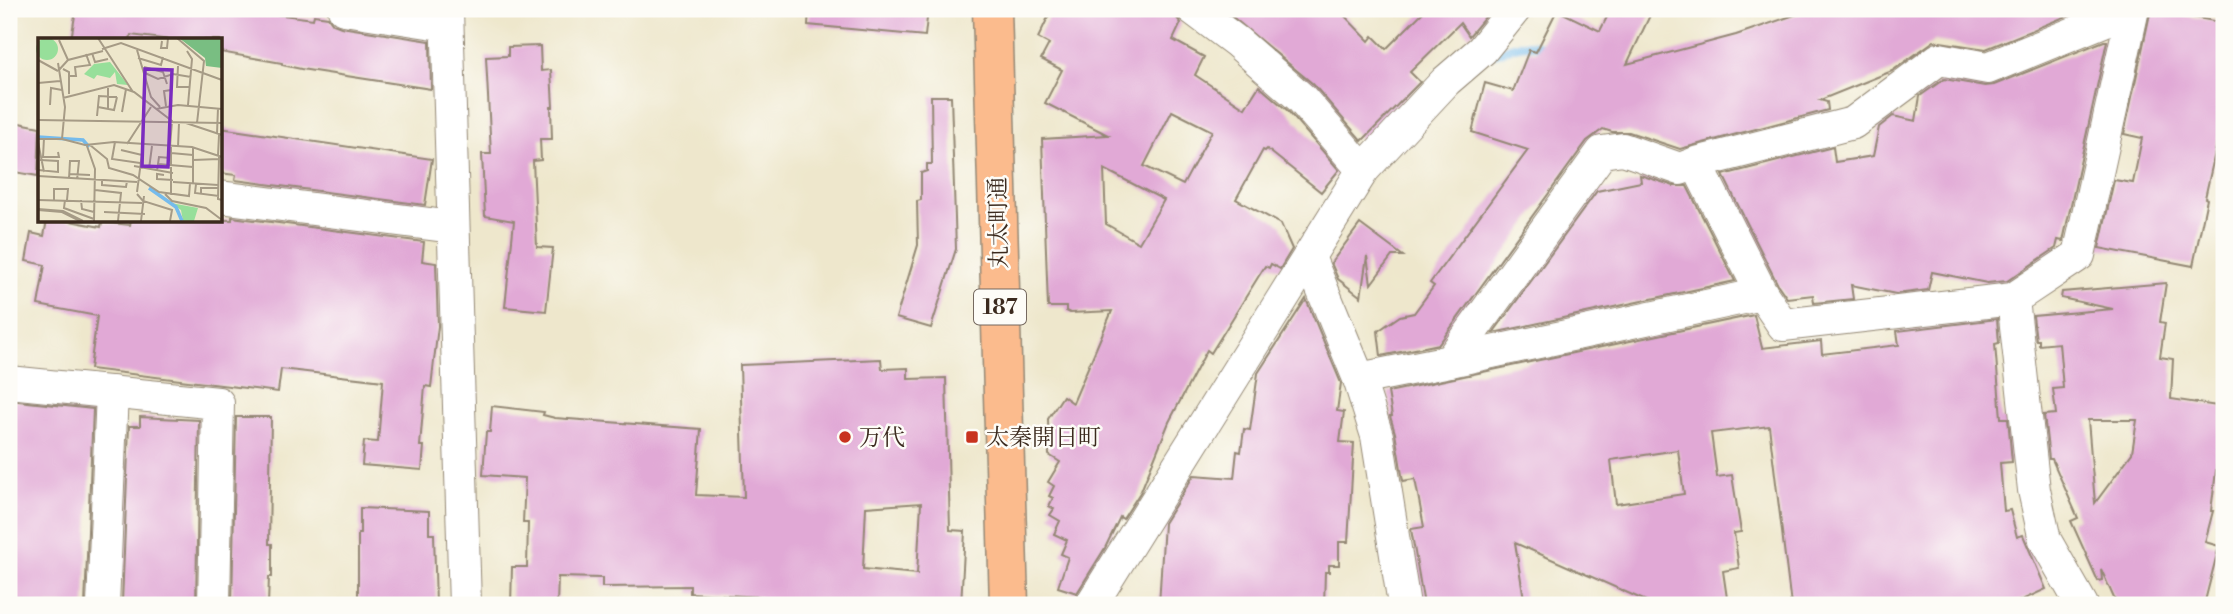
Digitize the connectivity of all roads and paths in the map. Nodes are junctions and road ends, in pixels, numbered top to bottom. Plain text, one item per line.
1 (344, 9) edge
2 (992, 9) edge
3 (1192, 9) edge
4 (1516, 9) edge
5 (447, 17) edge
6 (1696, 163) junction
7 (1363, 170) junction
8 (222, 197) edge
9 (453, 227) junction
10 (1308, 257) junction
11 (1762, 294) junction
12 (2013, 299) junction
13 (1450, 360) junction
14 (1359, 379) junction
15 (9, 382) edge
16 (112, 392) junction
17 (103, 605) edge
18 (214, 605) edge
19 (465, 605) edge
20 (1009, 605) edge
21 (1091, 605) edge
22 (1404, 605) edge
23 (2082, 605) edge

1 - 5 street
2 - 20 main road, 丸太町通 / 187
3 - 7 street
4 - 7 street
5 - 9 street
6 - 11 street
6 - 12 street
6 - 13 street
7 - 10 street
8 - 9 street
9 - 19 street
10 - 14 street
10 - 21 street
11 - 12 street
11 - 13 street
12 - 23 street
13 - 14 street
14 - 22 street
15 - 16 street
16 - 17 street
16 - 18 street

